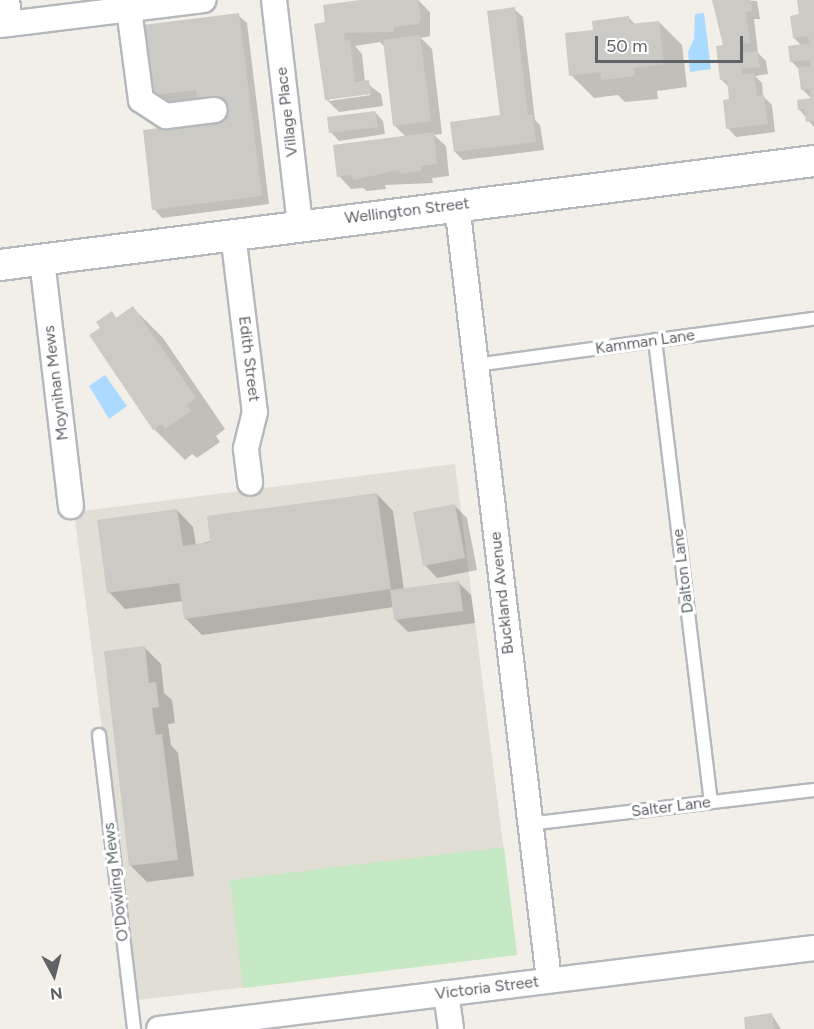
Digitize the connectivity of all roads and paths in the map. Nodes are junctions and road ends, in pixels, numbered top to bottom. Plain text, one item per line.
1 (7, 0) edge
2 (203, 0) edge
3 (274, 0) edge
4 (129, 9) junction
5 (5, 24) edge
6 (215, 110) dead end
7 (814, 161) edge
8 (457, 205) junction
9 (300, 224) junction
10 (233, 234) junction
11 (42, 260) junction
12 (0, 265) edge
13 (814, 320) edge
14 (655, 340) junction
15 (476, 365) junction
16 (250, 483) dead end
17 (71, 506) dead end
18 (99, 735) dead end
19 (814, 790) edge
20 (711, 802) junction
21 (528, 824) junction
22 (814, 948) edge
23 (549, 980) junction
24 (446, 993) junction
25 (300, 1020) edge
26 (134, 1029) edge
27 (159, 1029) edge
28 (451, 1029) edge

1 - 5 street
2 - 4 street
3 - 9 street, Village Place
4 - 5 street
4 - 6 street
7 - 8 street, Wellington Street
8 - 9 street, Wellington Street
8 - 15 street, Buckland Avenue
9 - 10 street, Wellington Street
10 - 11 street, Wellington Street
10 - 16 street, Edith Street
11 - 12 street, Wellington Street
11 - 17 street, Moynihan Mews
13 - 14 lane, Kamman Lane
14 - 15 lane, Kamman Lane
14 - 20 lane, Dalton Lane
15 - 21 street, Buckland Avenue
18 - 26 lane, O'Dowling Mews
19 - 20 lane, Salter Lane
20 - 21 lane, Salter Lane
21 - 23 street, Buckland Avenue
22 - 23 street, Victoria Street
23 - 24 street, Victoria Street
24 - 25 street, Victoria Street
24 - 28 street
25 - 27 street, Victoria Street

